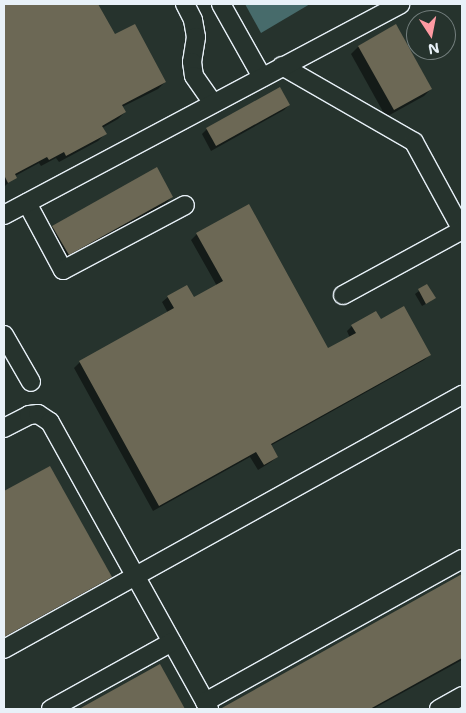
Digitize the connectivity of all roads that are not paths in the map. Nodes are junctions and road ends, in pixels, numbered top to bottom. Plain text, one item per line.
1 (185, 4) edge
2 (221, 4) edge
3 (400, 4) edge
4 (282, 66) junction
5 (262, 77) junction
6 (213, 103) junction
7 (27, 203) junction
8 (185, 204) dead end
9 (4, 215) edge
10 (462, 230) edge
11 (343, 295) dead end
12 (4, 335) edge
13 (30, 382) dead end
14 (462, 395) edge
15 (4, 428) edge
16 (462, 559) edge
17 (135, 576) junction
18 (172, 642) junction
19 (4, 649) edge
20 (462, 696) edge
21 (207, 706) edge
22 (51, 709) edge
23 (439, 709) edge

1 - 6 lane
2 - 5 lane
3 - 4 lane
4 - 5 lane
4 - 10 lane
5 - 6 lane
6 - 7 lane
7 - 8 lane
7 - 9 lane
10 - 11 lane
12 - 13 lane
14 - 17 lane
15 - 17 lane
16 - 21 lane
17 - 18 lane
17 - 19 lane
18 - 21 lane
18 - 22 lane
20 - 23 lane

